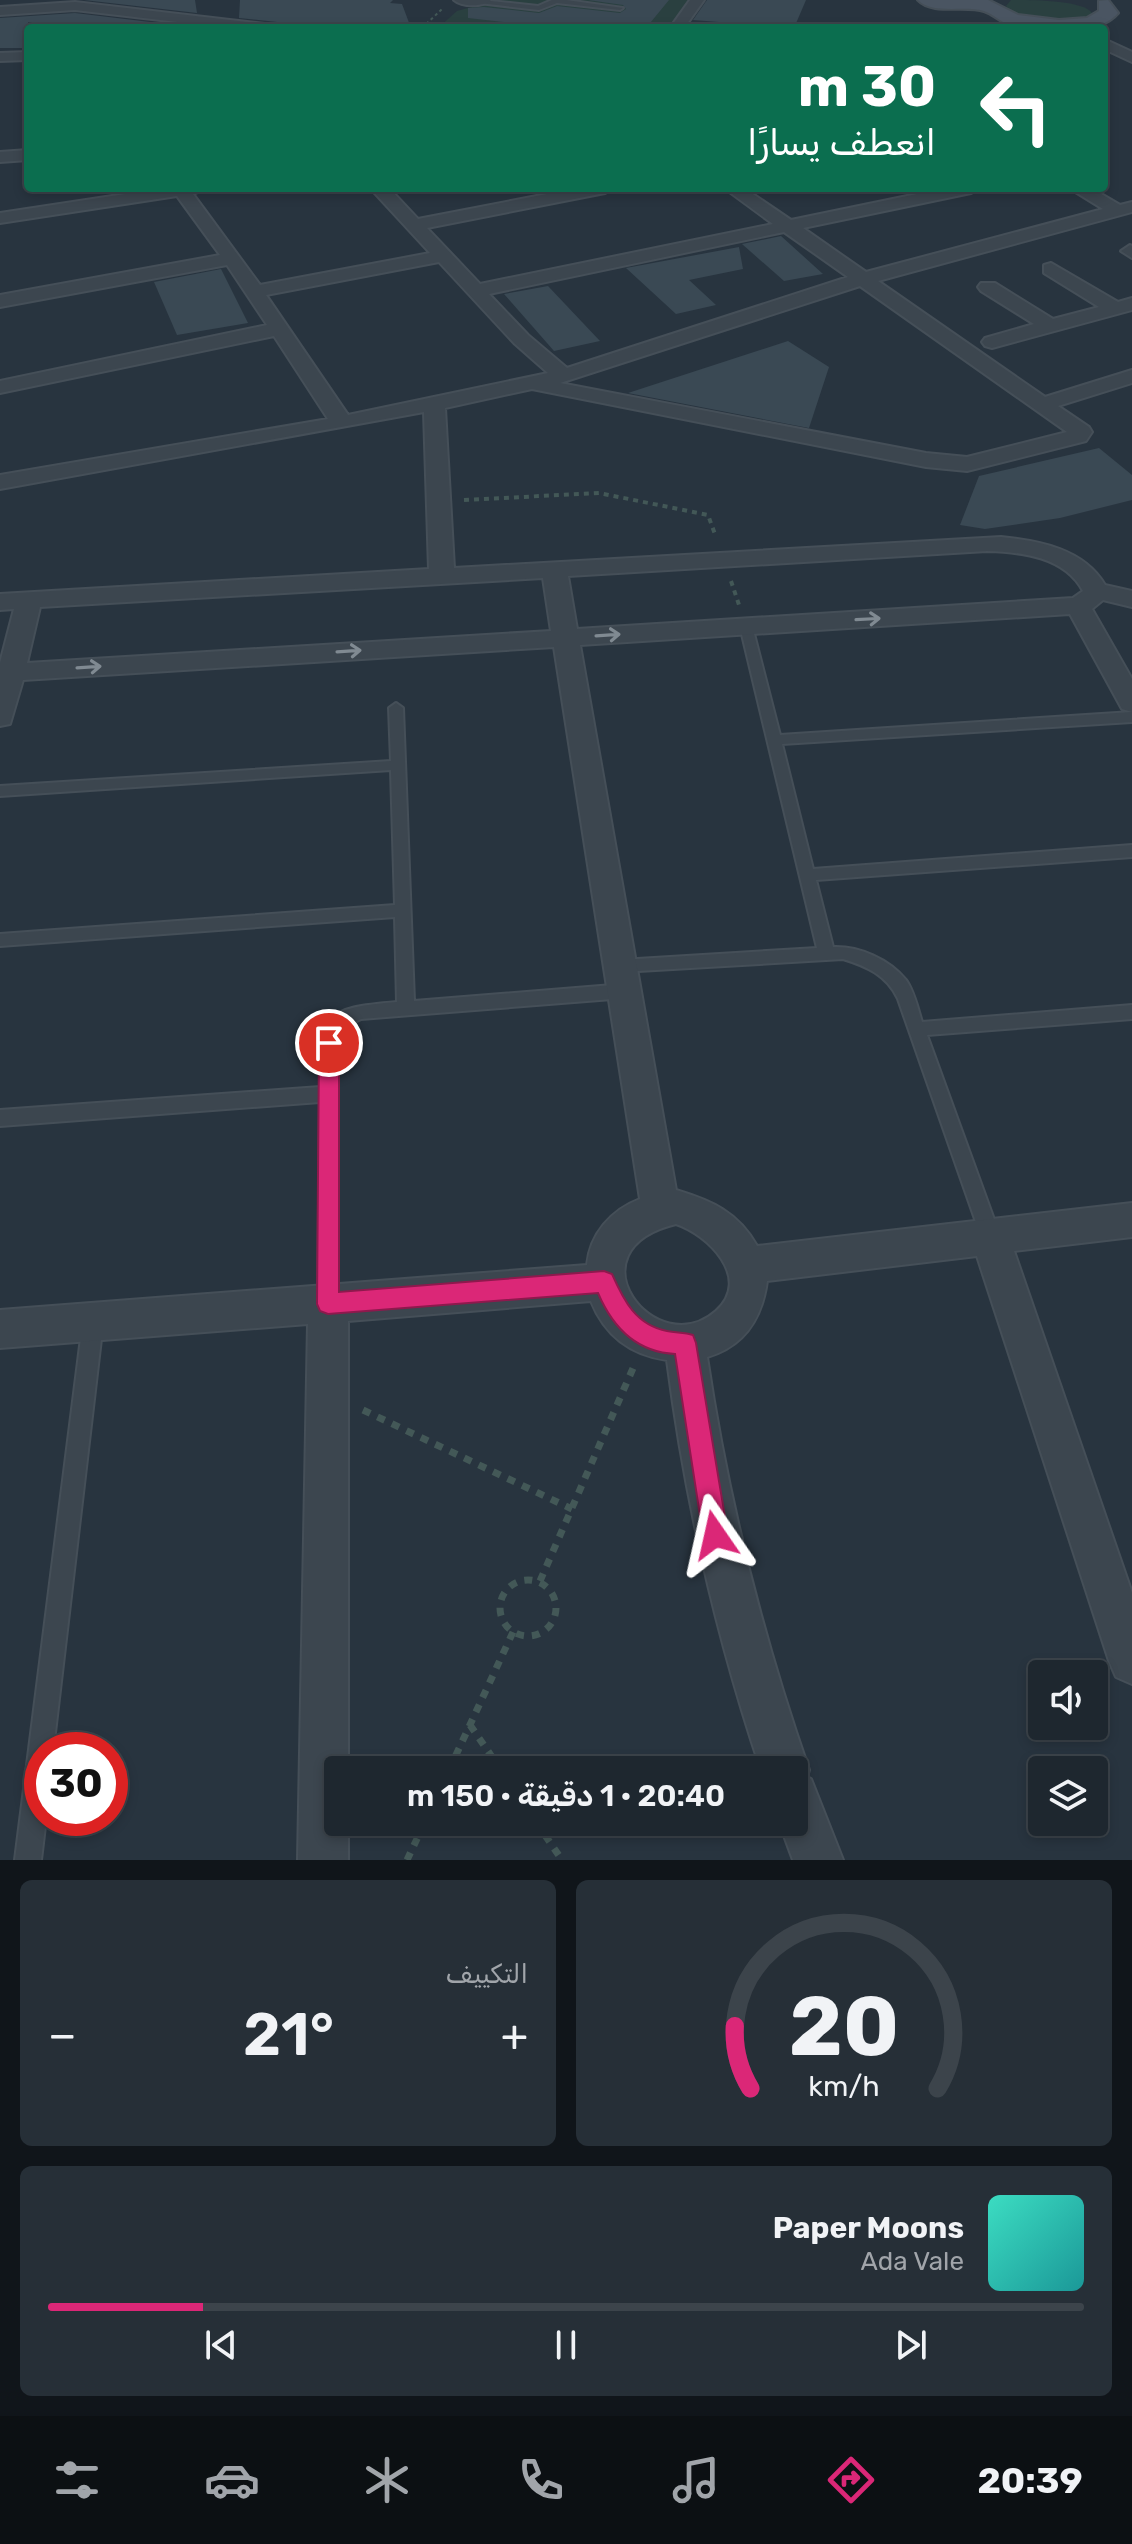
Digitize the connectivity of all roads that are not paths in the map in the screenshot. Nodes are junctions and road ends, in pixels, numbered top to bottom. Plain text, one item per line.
1 (461, 0) edge
2 (558, 0) edge
3 (697, 0) edge
4 (927, 0) edge
5 (482, 1) edge
6 (988, 3) edge
7 (620, 8) dead end
8 (1132, 8) edge
9 (0, 11) edge
10 (1086, 21) edge
11 (1132, 23) edge
12 (230, 24) edge
13 (680, 24) edge
14 (1108, 32) edge
15 (1132, 44) edge
16 (1108, 45) edge
17 (24, 56) edge
18 (0, 57) edge
19 (1132, 58) edge
20 (24, 155) edge
21 (0, 157) edge
22 (132, 192) edge
23 (191, 192) edge
24 (383, 192) edge
25 (584, 192) edge
26 (738, 192) edge
27 (952, 192) edge
28 (1087, 192) edge
29 (103, 193) edge
30 (1125, 209) edge
31 (0, 218) edge
32 (415, 225) junction
33 (785, 227) junction
34 (443, 256) junction
35 (232, 258) junction
36 (1051, 269) dead end
37 (862, 279) junction
38 (988, 287) dead end
39 (476, 291) junction
40 (253, 292) junction
41 (0, 301) edge
42 (1124, 307) edge
43 (1050, 326) junction
44 (278, 329) junction
45 (992, 342) dead end
46 (564, 376) junction
47 (1132, 376) edge
48 (530, 384) junction
49 (0, 387) edge
50 (434, 404) junction
51 (1043, 404) junction
52 (342, 423) junction
53 (0, 482) edge
54 (554, 569) junction
55 (442, 575) junction
56 (1087, 599) junction
57 (1132, 599) edge
58 (29, 600) junction
59 (0, 602) edge
60 (746, 626) junction
61 (565, 638) junction
62 (6, 672) edge
63 (1132, 703) edge
64 (396, 708) dead end
65 (0, 717) edge
66 (1132, 717) edge
67 (774, 740) junction
68 (398, 765) junction
69 (0, 791) edge
70 (1132, 851) edge
71 (807, 875) junction
72 (403, 910) junction
73 (0, 940) edge
74 (826, 953) junction
75 (623, 978) junction
76 (406, 1008) junction
77 (1132, 1012) edge
78 (917, 1029) junction
79 (328, 1094) junction
80 (0, 1118) edge
81 (660, 1208) junction
82 (1132, 1220) edge
83 (990, 1236) junction
84 (747, 1265) junction
85 (604, 1282) junction
86 (328, 1304) junction
87 (93, 1322) junction
88 (0, 1329) edge
89 (666, 1340) junction
90 (1132, 1661) edge
91 (780, 1756) edge
92 (808, 1833) edge
93 (28, 1860) edge
94 (323, 1860) edge
95 (818, 1860) edge

1 - 5 street
2 - 5 lane
2 - 7 lane
3 - 13 street
4 - 6 street
6 - 10 street
8 - 10 street
9 - 12 street
10 - 11 street
14 - 15 street
16 - 19 street
17 - 18 street
20 - 21 street
22 - 29 street
23 - 35 street
24 - 32 street
25 - 32 street
26 - 33 street
27 - 33 street
28 - 30 street
29 - 31 street
30 - 37 street
32 - 34 street
33 - 37 street
33 - 39 street
34 - 39 street
34 - 40 street
35 - 40 street
35 - 41 street
36 - 42 street
37 - 46 street
37 - 51 street
38 - 43 street
39 - 46 street
40 - 44 street
42 - 43 street
43 - 45 street
44 - 49 street
44 - 52 street
46 - 48 street
47 - 51 street
48 - 50 street
48 - 51 street
50 - 52 street
50 - 55 street
52 - 53 street
54 - 55 street
54 - 56 street
54 - 61 street
55 - 58 street
56 - 57 street
60 -> 56 street
56 - 63 street
58 - 59 street
58 - 62 street
61 -> 60 street
60 - 67 lane
62 -> 61 street
61 - 75 street
62 - 65 street
64 - 68 lane
66 - 67 lane
67 - 71 lane
68 - 69 lane
68 - 72 lane
70 - 71 lane
71 - 74 lane
72 - 73 lane
72 - 76 lane
74 - 75 lane
74 - 78 lane
75 - 76 lane
75 - 81 street
76 - 79 lane
77 - 78 lane
78 - 83 lane
79 - 80 lane
79 - 86 lane
81 - 84 street
81 - 85 street
82 - 83 street
83 - 84 street
83 - 90 street
84 - 89 street
85 - 86 street
85 - 89 street
86 - 87 street
86 - 94 street
87 - 88 street
87 - 93 lane
89 - 91 street
92 - 95 street

